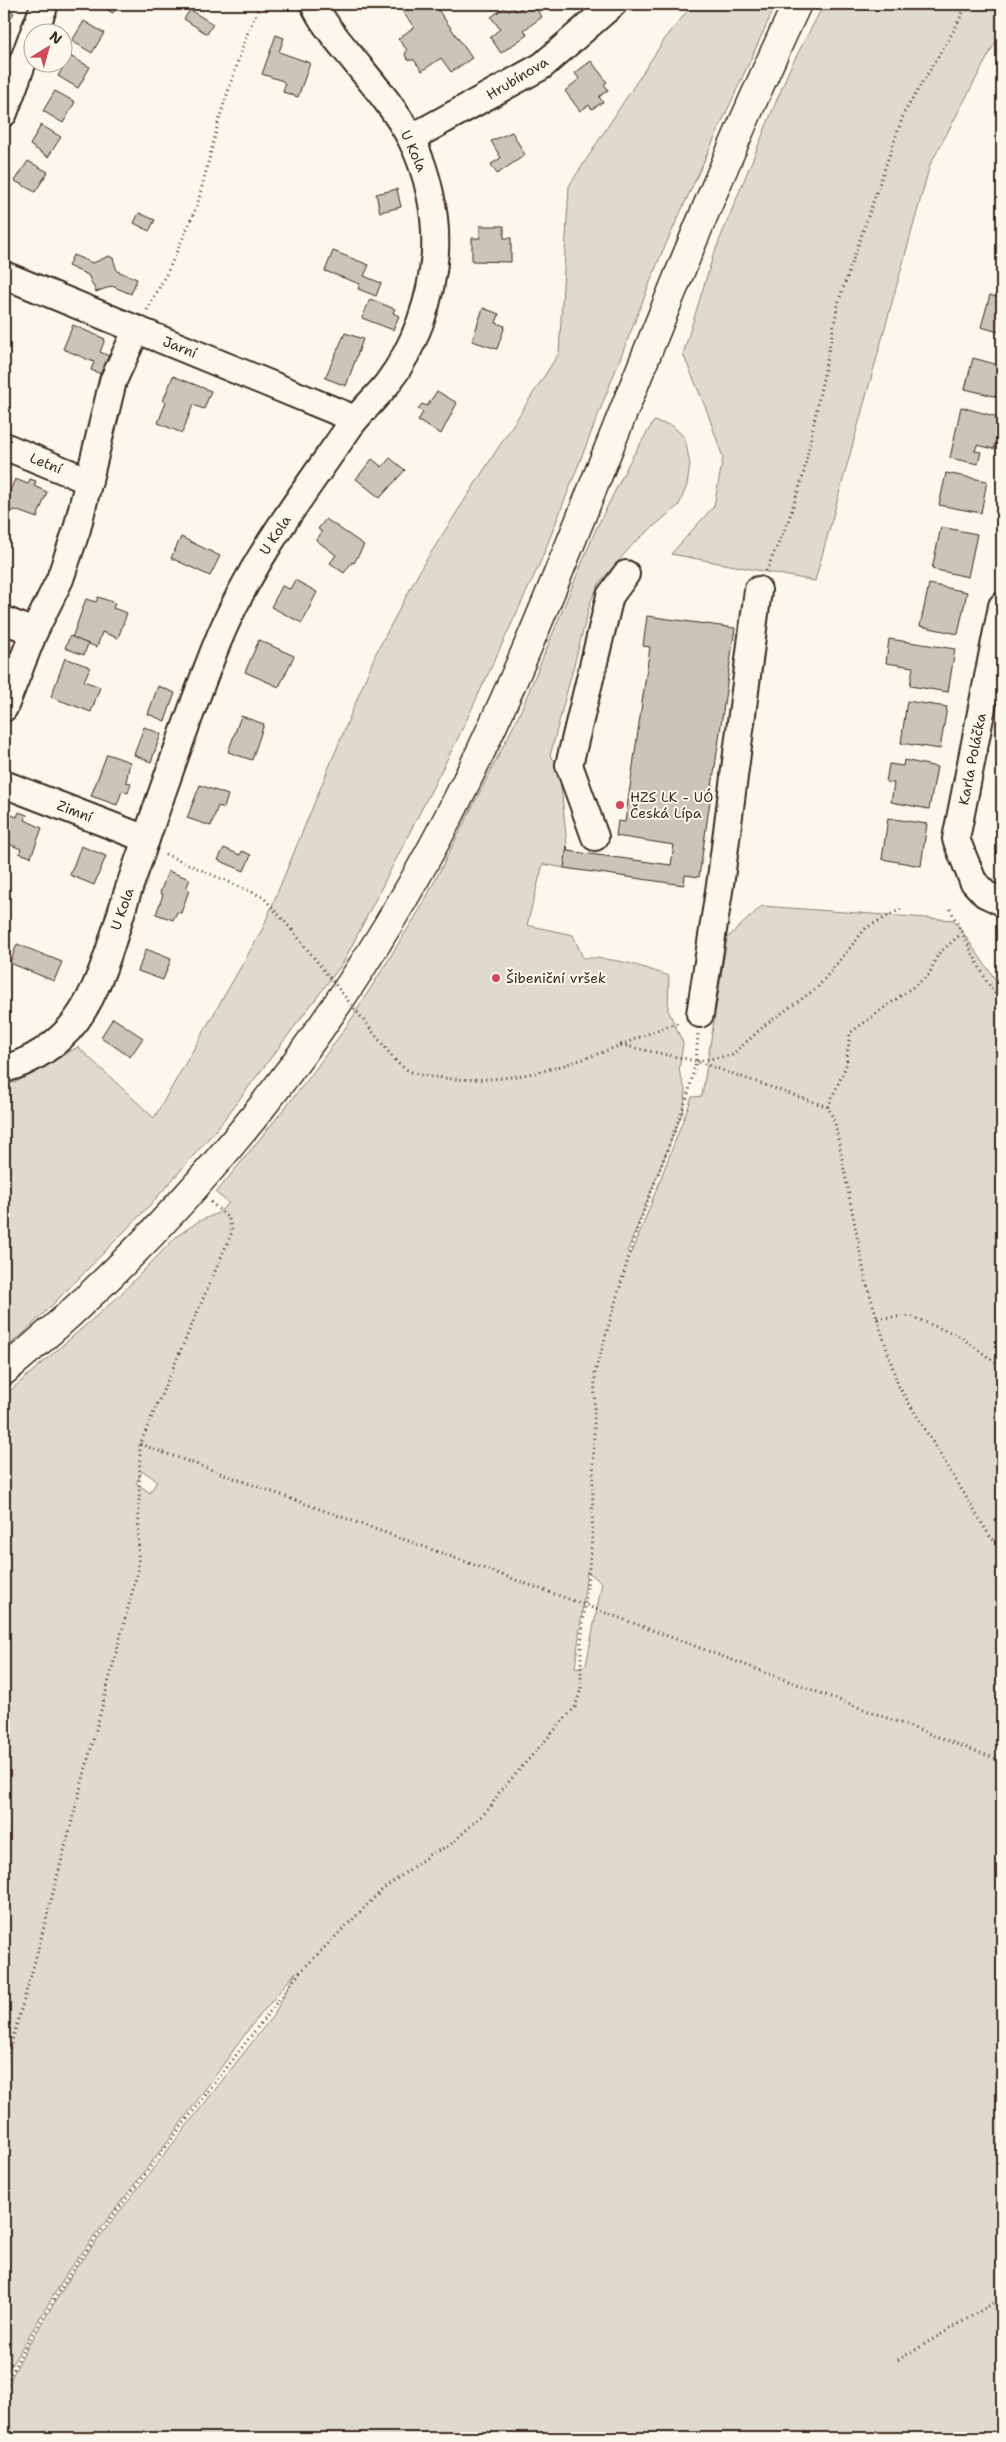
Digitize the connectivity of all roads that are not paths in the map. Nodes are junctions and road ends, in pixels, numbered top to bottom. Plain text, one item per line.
1 (45, 4) edge
2 (314, 4) edge
3 (613, 4) edge
4 (797, 4) edge
5 (38, 22) edge
6 (22, 64) edge
7 (4, 114) edge
8 (411, 138) junction
9 (4, 275) edge
10 (137, 329) junction
11 (355, 420) junction
12 (4, 446) edge
13 (89, 481) junction
14 (626, 574) dead end
15 (758, 590) road end
16 (1002, 606) edge
17 (4, 620) edge
18 (34, 632) junction
19 (4, 708) edge
20 (4, 784) edge
21 (595, 836) dead end
22 (146, 839) junction
23 (1002, 902) edge
24 (700, 1014) road end
25 (4, 1069) edge
26 (4, 1370) edge

1 - 5 street
2 - 8 street, U Kola
3 - 8 street, Hrubínova
4 - 26 main road
6 - 7 street
8 - 11 street, U Kola
9 - 10 street, Jarní
10 - 11 street, Jarní
10 - 13 street
11 - 22 street, U Kola
12 - 13 street, Letní
13 - 18 street
14 - 21 street
15 - 24 street
16 - 23 street, Karla Poláčka
17 - 18 street
18 - 19 street
20 - 22 street, Zimní
22 - 25 street, U Kola

